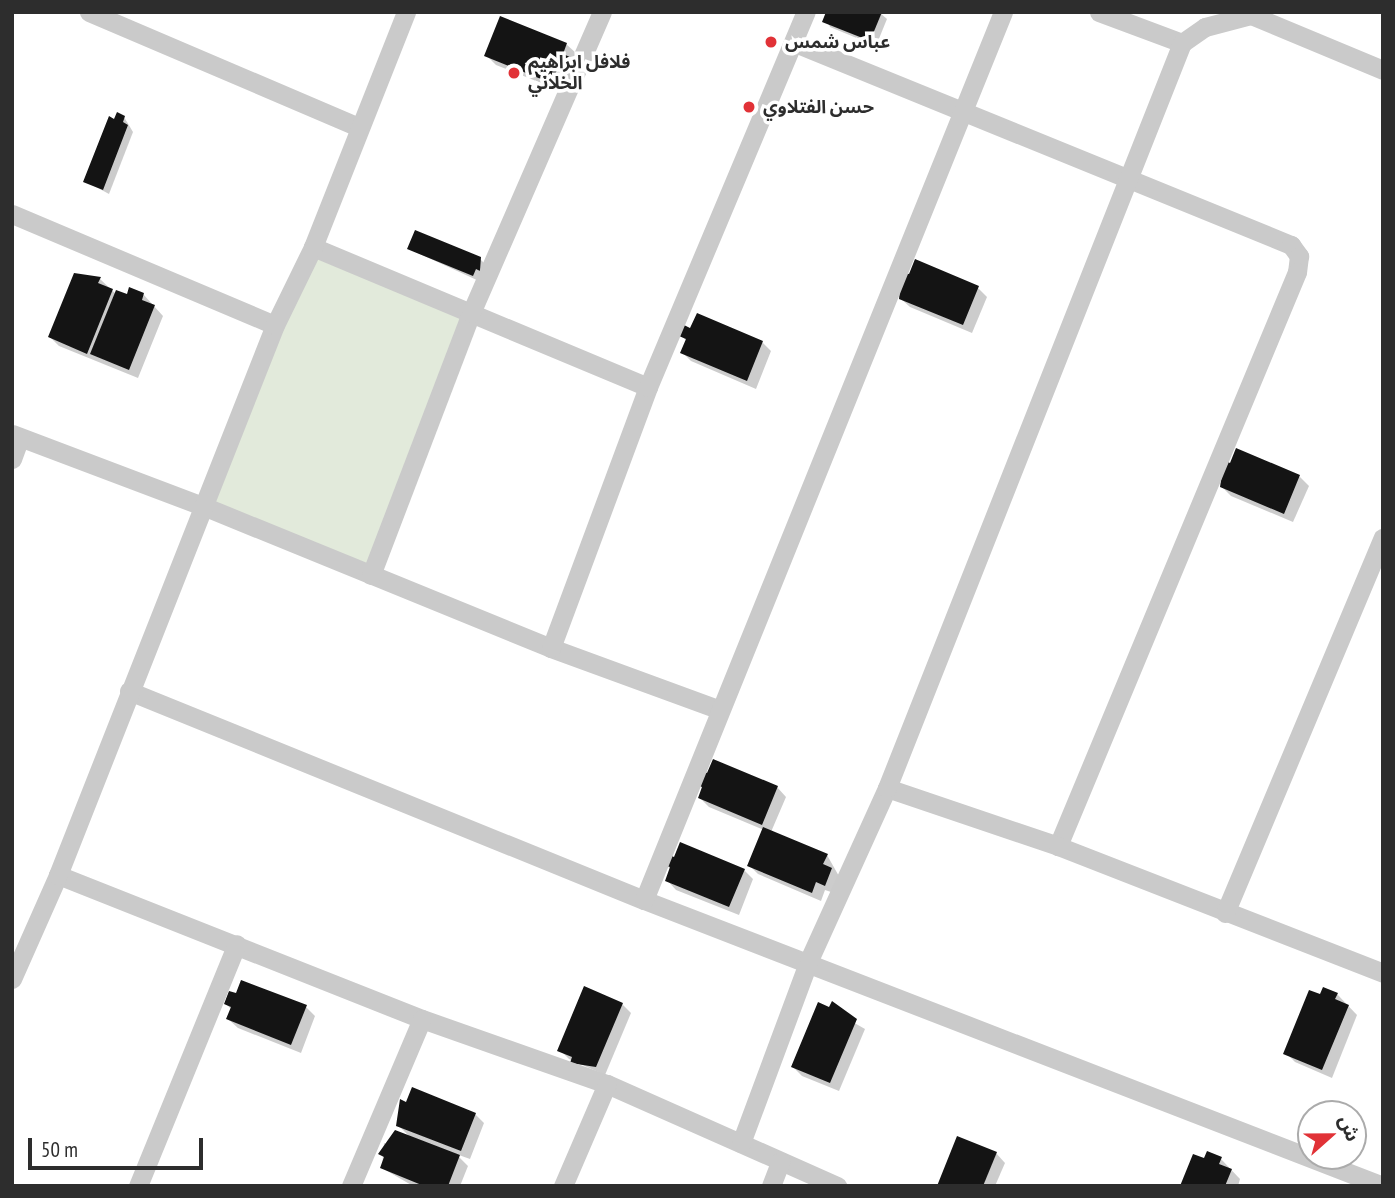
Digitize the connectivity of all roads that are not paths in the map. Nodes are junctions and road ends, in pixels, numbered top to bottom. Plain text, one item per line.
1 (89, 12) edge
2 (406, 12) edge
3 (602, 12) edge
4 (806, 12) edge
5 (1003, 12) edge
6 (1099, 12) edge
7 (1252, 14) edge
8 (794, 43) junction
9 (1182, 43) junction
10 (1383, 70) edge
11 (963, 113) junction
12 (358, 127) junction
13 (1126, 181) junction
14 (12, 214) edge
15 (313, 247) junction
16 (471, 313) junction
17 (275, 325) junction
18 (648, 387) junction
19 (16, 436) edge
20 (12, 459) edge
21 (203, 506) junction
22 (1383, 538) edge
23 (371, 575) junction
24 (551, 648) junction
25 (129, 691) junction
26 (720, 710) junction
27 (887, 788) junction
28 (1058, 846) junction
29 (58, 875) junction
30 (644, 900) junction
31 (1225, 913) junction
32 (237, 944) junction
33 (809, 960) junction
34 (1383, 973) edge
35 (12, 979) edge
36 (422, 1019) junction
37 (607, 1084) junction
38 (741, 1143) junction
39 (780, 1162) junction
40 (138, 1186) edge
41 (351, 1186) edge
42 (563, 1186) edge
43 (771, 1186) edge
44 (837, 1186) edge
45 (1383, 1186) edge

1 - 12 street
2 - 12 street
3 - 16 street
4 - 8 street
5 - 11 street
6 - 9 street
7 - 9 street
7 - 10 street
8 - 11 street
8 - 18 street
9 - 13 street
11 - 13 street
11 - 26 street
12 - 15 street
13 - 27 street
13 - 28 street
14 - 17 street
15 - 16 street
15 - 17 street
16 - 18 street
16 - 23 street
17 - 21 street
18 - 24 street
19 - 20 street
19 - 21 street
21 - 23 street
21 - 25 street
22 - 31 street
23 - 24 street
24 - 26 street
25 - 29 street
25 - 30 street
26 - 30 street
27 - 28 street
27 - 33 street
28 - 31 street
29 - 32 street
29 - 35 street
30 - 33 street
31 - 34 street
32 - 36 street
32 - 40 street
33 - 38 street
33 - 45 street
36 - 37 street
36 - 41 street
37 - 38 street
37 - 42 street
38 - 39 street
39 - 43 street
39 - 44 street

